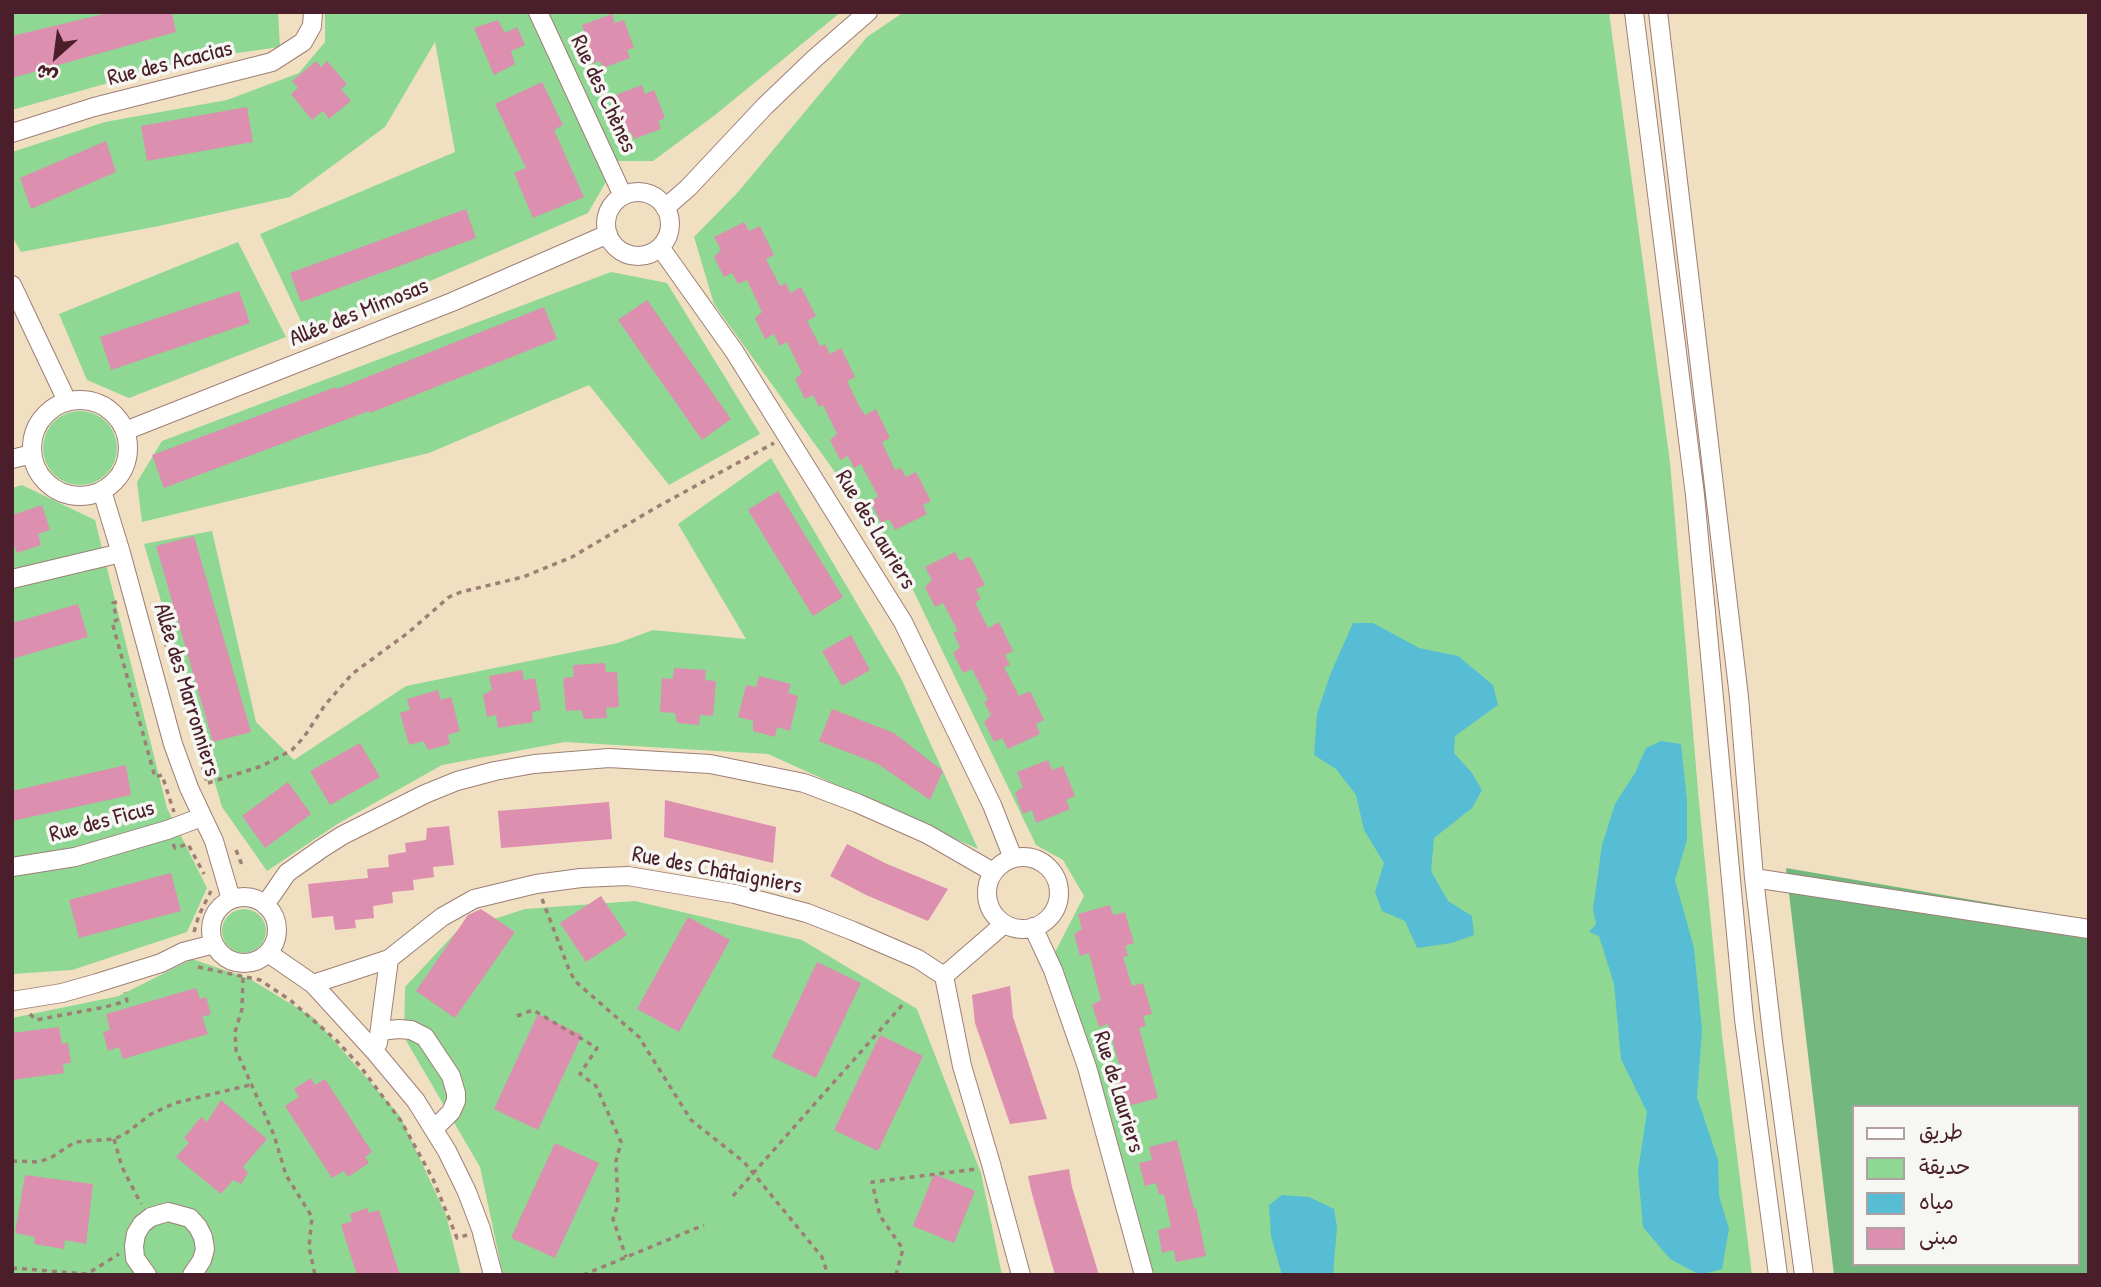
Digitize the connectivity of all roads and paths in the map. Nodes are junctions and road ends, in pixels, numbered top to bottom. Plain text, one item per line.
1 (313, 12) edge
2 (538, 12) edge
3 (868, 12) edge
4 (1634, 12) edge
5 (1658, 12) edge
6 (12, 133) edge
7 (623, 196) junction
8 (665, 208) junction
9 (608, 234) junction
10 (660, 247) junction
11 (12, 285) edge
12 (67, 401) junction
13 (125, 431) junction
14 (788, 435) junction
15 (32, 454) junction
16 (12, 459) edge
17 (102, 491) junction
18 (121, 553) junction
19 (12, 579) edge
20 (208, 783) dead end
21 (202, 817) junction
22 (1013, 858) junction
23 (12, 867) edge
24 (993, 872) junction
25 (1754, 878) junction
26 (536, 884) junction
27 (231, 899) junction
28 (265, 905) junction
29 (1004, 923) junction
30 (1033, 928) junction
31 (2089, 929) edge
32 (214, 944) junction
33 (268, 953) junction
34 (389, 959) junction
35 (944, 976) junction
36 (243, 977) dead end
37 (313, 984) junction
38 (12, 1001) edge
39 (905, 1002) dead end
40 (517, 1016) dead end
41 (380, 1031) junction
42 (376, 1053) junction
43 (250, 1085) junction
44 (434, 1129) junction
45 (114, 1139) junction
46 (12, 1161) edge
47 (979, 1169) dead end
48 (752, 1172) junction
49 (733, 1196) dead end
50 (142, 1206) dead end
51 (704, 1225) dead end
52 (121, 1253) dead end
53 (626, 1257) junction
54 (12, 1268) edge
55 (147, 1275) edge
56 (192, 1275) edge
57 (314, 1275) edge
58 (493, 1275) edge
59 (583, 1275) edge
60 (828, 1275) edge
61 (896, 1275) edge
62 (1021, 1275) edge
63 (1144, 1275) edge
64 (1778, 1275) edge
65 (1804, 1275) edge

1 - 6 street, Rue des Acacias
2 - 7 street, Rue des Chènes
3 - 8 street
4 - 64 street
5 - 25 street
7 - 8 street
7 - 9 street
8 - 10 street
9 - 10 street
9 - 13 street, Allée des Mimosas
10 - 14 street, Rue des Lauriers
11 - 12 street
12 - 13 street
12 - 15 street
13 - 17 street
14 - 20 path
14 - 22 street, Rue des Lauriers
15 - 16 street
15 - 17 street
17 - 18 street, Allée des Marronniers
18 - 19 street
18 - 21 street, Allée des Marronniers
21 - 23 street, Rue des Ficus
21 - 27 street, Allée des Marronniers
22 - 24 street
22 - 30 street
24 - 28 street
24 - 29 street
25 - 31 street
25 - 65 street
26 - 34 street, Rue des Châtaigniers
26 - 35 street, Rue des Châtaigniers
26 - 48 path
27 - 28 street
27 - 32 street
28 - 33 street
29 - 30 street
29 - 35 street
30 - 63 street, Rue de Lauriers
32 - 33 street
32 - 38 street
33 - 37 street
34 - 37 street
34 - 41 street
35 - 62 street
36 - 43 path
37 - 42 street
39 - 48 path
40 - 53 path
41 - 42 street
41 - 44 street
42 - 44 street
43 - 45 path
43 - 57 path
44 - 58 street
45 - 46 path
45 - 50 path
47 - 61 path
48 - 49 path
48 - 60 path
51 - 53 path
52 - 54 path
53 - 59 path
55 - 56 street

